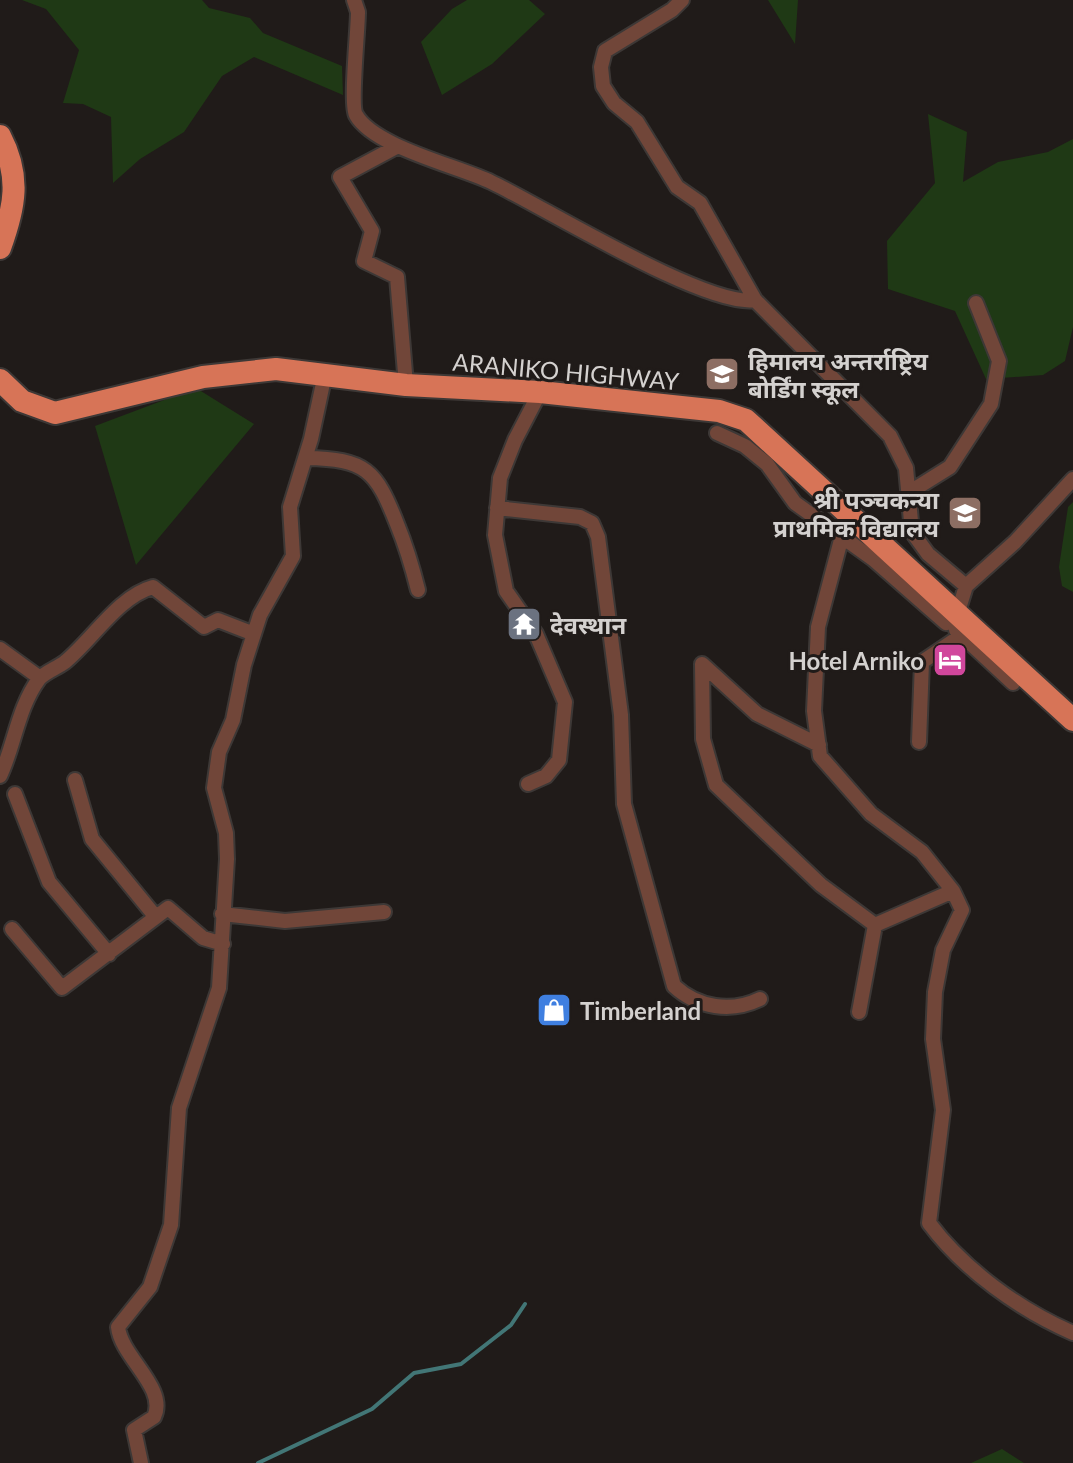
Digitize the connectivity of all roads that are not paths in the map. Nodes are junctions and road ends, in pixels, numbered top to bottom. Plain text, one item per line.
1 (682, 0) edge
2 (358, 1) edge
3 (0, 136) edge
4 (398, 146) junction
5 (0, 248) edge
6 (755, 300) junction
7 (976, 303) dead end
8 (325, 374) junction
9 (0, 380) edge
10 (406, 385) junction
11 (540, 392) junction
12 (717, 433) dead end
13 (306, 458) junction
14 (1073, 479) edge
15 (910, 492) junction
16 (497, 508) junction
17 (860, 520) junction
18 (842, 536) junction
19 (966, 586) junction
20 (418, 590) dead end
21 (955, 624) junction
22 (254, 634) junction
23 (0, 649) edge
24 (40, 678) junction
25 (1013, 683) dead end
26 (1073, 720) edge
27 (0, 721) edge
28 (14, 731) junction
29 (919, 742) dead end
30 (819, 745) junction
31 (0, 776) edge
32 (75, 780) dead end
33 (528, 784) dead end
34 (15, 794) dead end
35 (953, 891) junction
36 (384, 912) dead end
37 (222, 914) junction
38 (155, 916) junction
39 (875, 925) junction
40 (12, 929) dead end
41 (223, 944) junction
42 (109, 954) junction
43 (760, 999) dead end
44 (859, 1012) dead end
45 (1073, 1333) edge
46 (141, 1463) edge

1 - 6 street
2 - 4 street
3 - 5 highway
4 - 6 street
4 - 10 street
6 - 15 street
7 - 15 street
8 - 9 highway, ARANIKO HIGHWAY
8 - 10 highway, ARANIKO HIGHWAY
8 - 13 street
10 - 11 highway, ARANIKO HIGHWAY
11 - 16 street
11 - 17 highway, ARANIKO HIGHWAY
12 - 18 street
13 - 20 street
13 - 22 street
14 - 19 street
15 - 19 street
16 - 33 street
16 - 43 street
17 - 18 street
17 - 21 highway, ARANIKO HIGHWAY
18 - 21 street
18 - 30 street
19 - 21 street
21 - 25 street
21 - 26 highway, ARANIKO HIGHWAY
21 - 29 street
22 - 24 street
22 - 37 street
23 - 24 street
24 - 28 street
27 - 28 street
28 - 31 street
30 - 35 street
30 - 39 street
32 - 38 street
34 - 42 street
35 - 39 street
35 - 45 street
36 - 37 street
37 - 41 street
38 - 41 street
38 - 42 street
39 - 44 street
40 - 42 street
41 - 46 street

